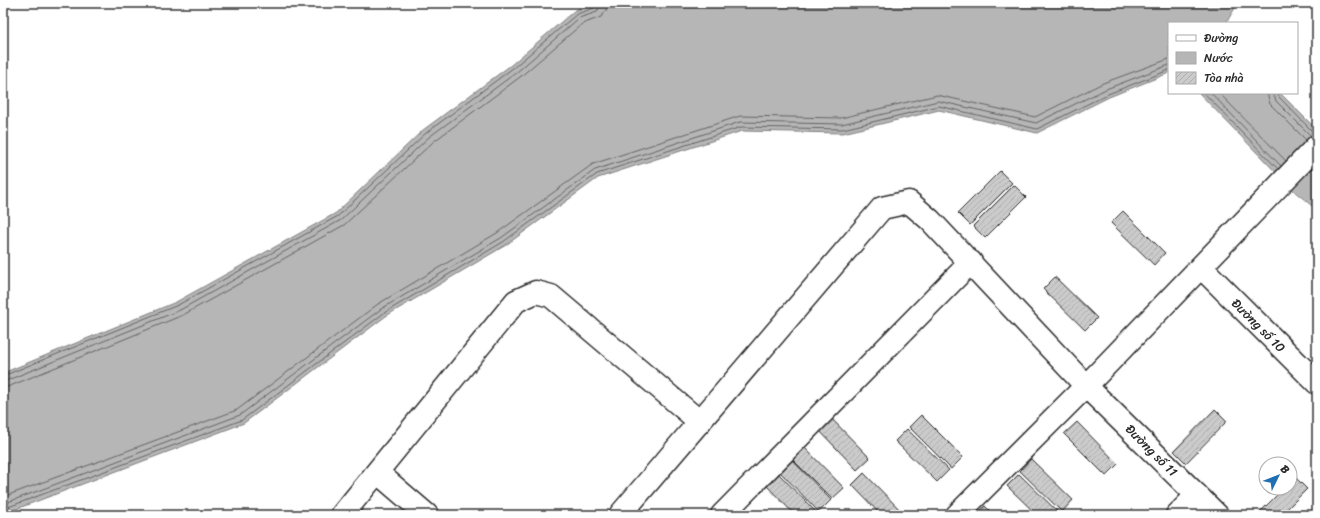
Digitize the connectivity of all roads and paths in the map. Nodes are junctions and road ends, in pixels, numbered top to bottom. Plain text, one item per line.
1 (1317, 146) edge
2 (971, 262) junction
3 (1201, 267) junction
4 (1317, 383) edge
5 (1086, 386) junction
6 (700, 422) junction
7 (378, 473) junction
8 (1197, 495) junction
9 (342, 515) edge
10 (427, 515) edge
11 (620, 515) edge
12 (722, 515) edge
13 (957, 515) edge
14 (1177, 515) edge
15 (1217, 515) edge

1 - 3 street
2 - 5 street, Đường số 11
2 - 6 street, Đường số 11
2 - 12 street
3 - 4 street, Đường số 10
3 - 5 street
5 - 8 street, Đường số 11
5 - 13 street
6 - 7 street
6 - 11 street
7 - 9 street
7 - 10 street
8 - 14 street
8 - 15 street, Đường số 11

